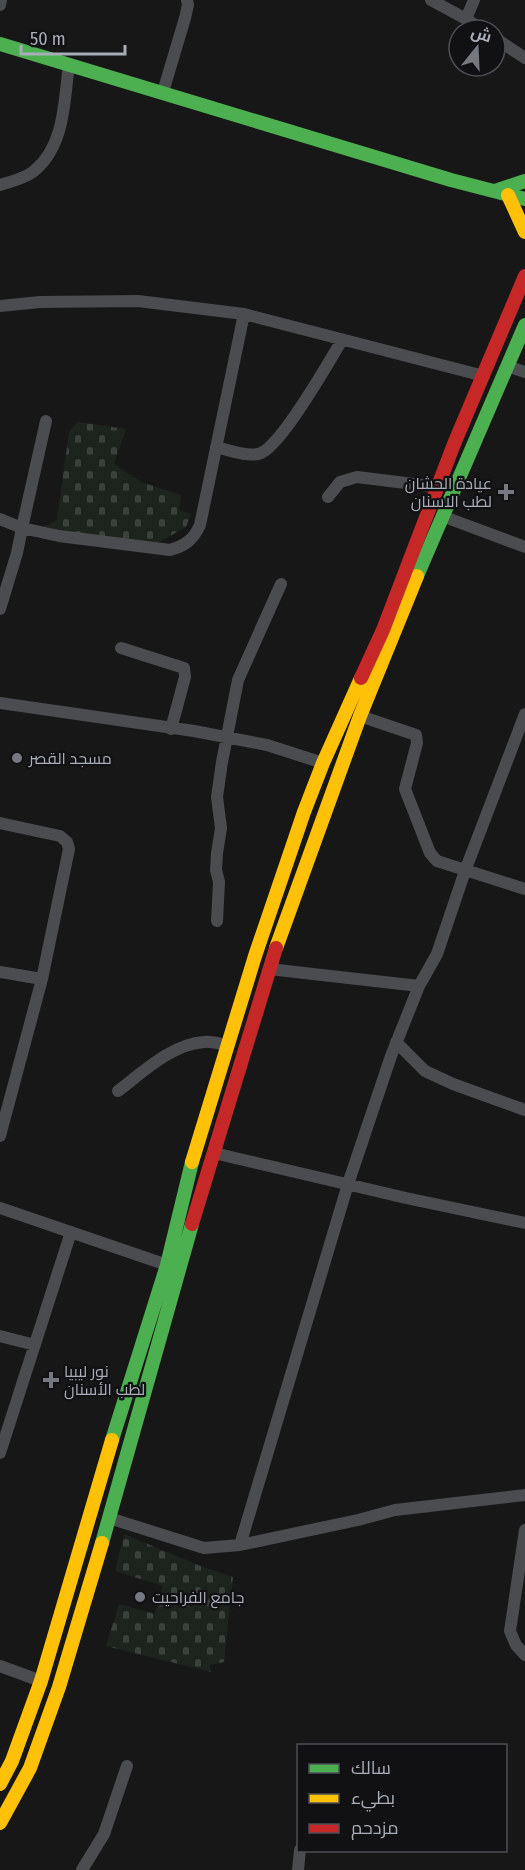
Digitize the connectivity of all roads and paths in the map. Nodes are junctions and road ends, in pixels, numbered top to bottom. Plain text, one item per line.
1 (1, 0) edge
2 (187, 0) edge
3 (431, 0) edge
4 (474, 0) edge
5 (0, 5) edge
6 (464, 18) edge
7 (466, 18) edge
8 (0, 44) edge
9 (507, 46) edge
10 (525, 58) edge
11 (69, 64) junction
12 (163, 93) junction
13 (525, 181) edge
14 (0, 185) edge
15 (502, 193) junction
16 (525, 199) edge
17 (525, 232) edge
18 (525, 276) edge
19 (0, 306) edge
20 (244, 314) junction
21 (525, 325) edge
22 (342, 340) junction
23 (507, 366) junction
24 (525, 372) edge
25 (484, 376) junction
26 (45, 421) dead end
27 (216, 447) junction
28 (438, 487) junction
29 (328, 497) dead end
30 (442, 516) junction
31 (0, 519) edge
32 (22, 528) junction
33 (525, 547) edge
34 (281, 584) dead end
35 (1, 605) edge
36 (121, 648) dead end
37 (0, 703) edge
38 (525, 714) edge
39 (360, 716) junction
40 (171, 729) junction
41 (228, 738) junction
42 (323, 764) junction
43 (0, 823) edge
44 (465, 871) junction
45 (525, 889) edge
46 (217, 921) dead end
47 (269, 969) junction
48 (0, 972) edge
49 (42, 979) junction
50 (418, 986) junction
51 (396, 1042) junction
52 (227, 1045) junction
53 (118, 1091) dead end
54 (525, 1110) edge
55 (0, 1136) edge
56 (214, 1153) junction
57 (348, 1184) junction
58 (0, 1208) edge
59 (525, 1223) edge
60 (71, 1232) junction
61 (167, 1265) junction
62 (0, 1336) edge
63 (35, 1345) junction
64 (127, 1390) junction
65 (142, 1395) junction
66 (0, 1454) edge
67 (525, 1495) edge
68 (108, 1518) junction
69 (525, 1530) edge
70 (240, 1545) junction
71 (525, 1655) edge
72 (0, 1666) edge
73 (41, 1681) junction
74 (127, 1766) dead end
75 (0, 1784) edge
76 (0, 1822) edge
77 (300, 1852) edge
78 (82, 1870) edge
79 (298, 1870) edge

1 - 5 street
2 - 12 street
3 - 6 street
4 - 7 street
8 - 11 main road
9 - 10 street
11 - 12 main road
11 - 14 street
12 - 15 main road
13 - 15 main road
15 - 16 main road
15 - 17 main road
18 - 25 main road
19 - 20 street
20 - 22 street
20 - 27 street
21 - 23 main road
22 - 25 street
22 - 27 street
23 - 24 street
23 - 30 main road
25 - 28 main road
26 - 32 street
27 - 32 street
28 - 29 street
28 - 42 main road
30 - 33 street
30 - 39 main road
31 - 32 street
32 - 35 street
34 - 41 street
36 - 40 street
37 - 40 street
38 - 44 street
39 - 44 street
39 - 47 main road
40 - 41 street
41 - 42 street
41 - 46 street
42 - 52 main road
43 - 49 street
44 - 45 street
44 - 50 street
47 - 50 street
47 - 56 main road
48 - 49 street
49 - 55 street
50 - 51 street
51 - 54 street
51 - 57 street
52 - 53 street
52 - 61 main road
56 - 57 street
56 - 65 main road
57 - 59 street
57 - 70 street
58 - 60 street
60 - 61 street
60 - 63 street
61 - 64 main road
62 - 63 street
63 - 66 street
64 - 65 main road
64 - 73 main road
65 - 68 main road
67 - 70 street
68 - 70 street
68 - 76 main road
69 - 71 street
72 - 73 street
73 - 75 main road
74 - 78 street
77 - 79 street

